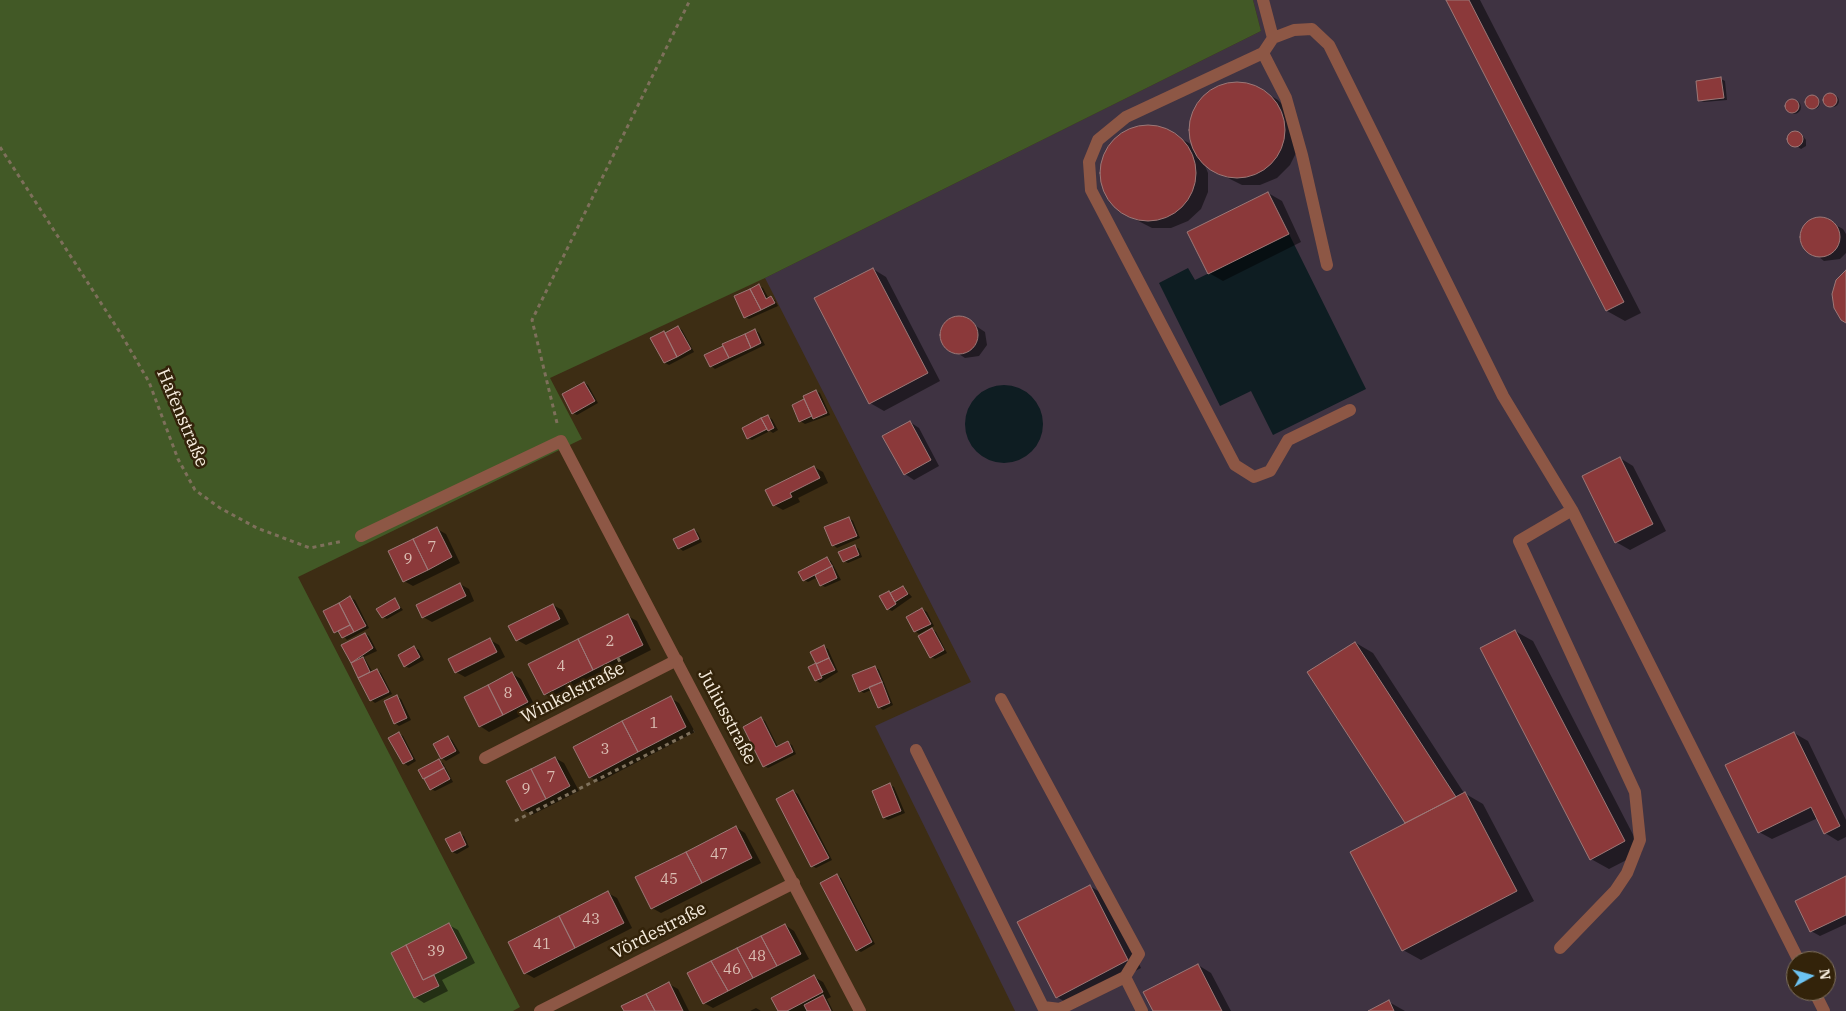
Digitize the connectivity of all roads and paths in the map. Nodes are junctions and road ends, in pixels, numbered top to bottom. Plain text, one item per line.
1 (690, 0) edge
2 (1263, 0) edge
3 (1273, 38) junction
4 (1263, 53) junction
5 (0, 147) edge
6 (1327, 265) dead end
7 (1350, 410) dead end
8 (561, 441) junction
9 (1572, 510) junction
10 (361, 536) joint
11 (677, 660) junction
12 (1001, 699) dead end
13 (710, 723) junction
14 (916, 750) dead end
15 (485, 758) dead end
16 (515, 821) dead end
17 (794, 883) junction
18 (1560, 948) dead end
19 (1794, 951) edge
20 (1125, 977) junction
21 (540, 1011) edge
22 (860, 1011) edge
23 (1142, 1011) edge

1 - 8 path
2 - 3 street
3 - 4 street
3 - 9 street
4 - 6 street
4 - 7 street
5 - 10 path, Hafenstraße
8 - 10 street
8 - 11 street, Juliusstraße
9 - 18 street
9 - 19 street
11 - 13 street, Juliusstraße
11 - 15 street, Winkelstraße
12 - 20 street
13 - 16 path
13 - 17 street, Juliusstraße
14 - 20 street
17 - 21 street, Vördestraße
17 - 22 street, Juliusstraße
20 - 23 street

